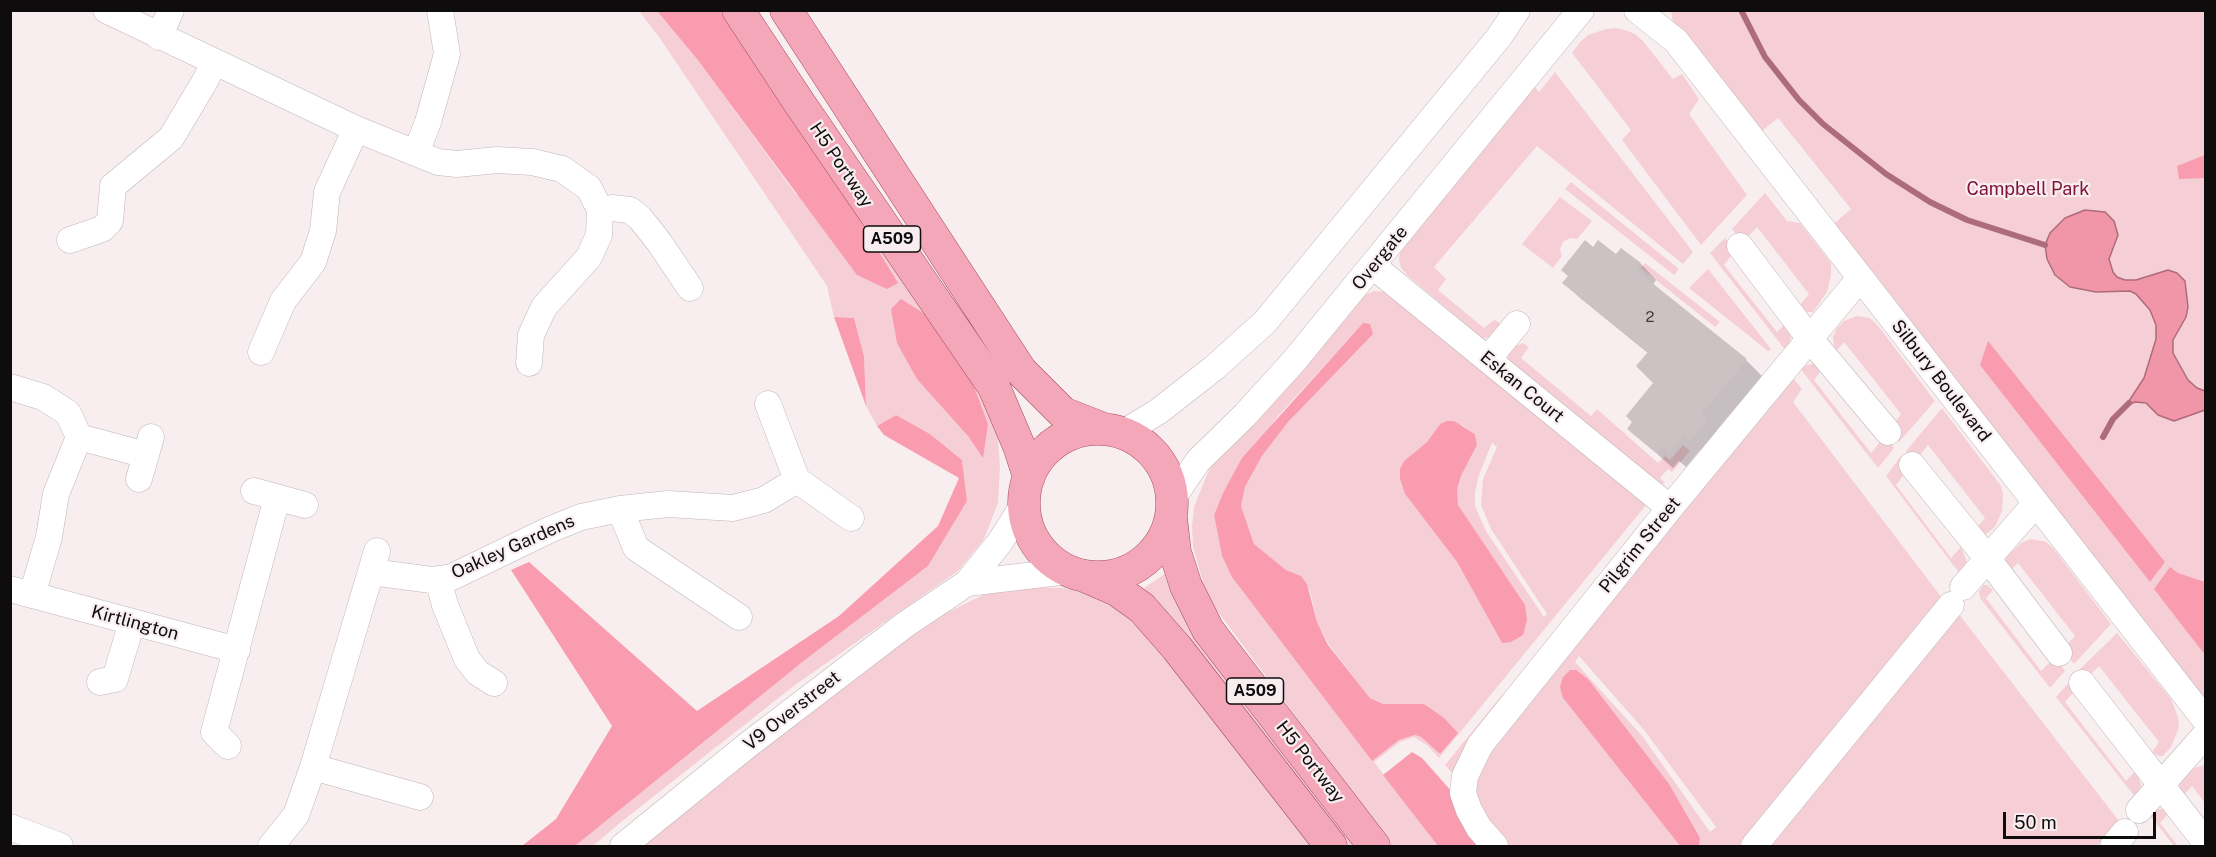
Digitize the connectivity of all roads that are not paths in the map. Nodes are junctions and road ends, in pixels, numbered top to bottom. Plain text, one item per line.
1 (106, 10) edge
2 (171, 10) edge
3 (440, 10) edge
4 (738, 10) edge
5 (786, 10) edge
6 (1517, 10) edge
7 (1581, 10) edge
8 (1637, 10) edge
9 (1663, 10) edge
10 (159, 37) junction
11 (1676, 41) junction
12 (213, 63) junction
13 (357, 129) junction
14 (416, 153) junction
15 (600, 210) junction
16 (70, 240) dead end
17 (1740, 246) dead end
18 (1373, 266) junction
19 (1860, 278) junction
20 (690, 288) dead end
21 (1517, 324) dead end
22 (1810, 339) junction
23 (261, 352) dead end
24 (1488, 359) junction
25 (529, 363) dead end
26 (10, 387) edge
27 (768, 404) dead end
28 (1114, 431) junction
29 (1888, 432) dead end
30 (79, 437) junction
31 (145, 457) dead end
32 (1912, 465) dead end
33 (797, 480) junction
34 (1027, 491) junction
35 (2036, 503) junction
36 (305, 505) dead end
37 (1670, 508) junction
38 (620, 509) junction
39 (1172, 509) junction
40 (850, 518) dead end
41 (1988, 559) junction
42 (1077, 573) junction
43 (438, 579) junction
44 (967, 583) junction
45 (21, 592) edge
46 (739, 617) dead end
47 (132, 622) junction
48 (237, 650) junction
49 (2059, 653) dead end
50 (100, 682) dead end
51 (494, 683) dead end
52 (2082, 683) dead end
53 (2205, 721) edge
54 (2205, 734) edge
55 (228, 746) dead end
56 (313, 767) junction
57 (2161, 784) junction
58 (420, 797) dead end
59 (2139, 810) dead end
60 (10, 828) edge
61 (1487, 837) edge
62 (2205, 843) edge
63 (60, 846) edge
64 (271, 846) edge
65 (623, 846) edge
66 (1331, 846) edge
67 (1374, 846) edge
68 (1754, 846) edge

1 - 10 street
2 - 10 street
3 - 14 street
4 - 34 main road, H5 Portway / A509
5 - 28 main road, H5 Portway / A509
6 - 28 street
7 - 18 street, Overgate
8 - 11 street
9 - 11 street
10 - 12 street
11 - 19 street, Silbury Boulevard
12 - 13 street
12 - 16 street
13 - 14 street
13 - 23 street
14 - 15 street
15 - 20 street
15 - 25 street
17 - 22 street
18 - 24 street, Eskan Court
18 - 39 street, Overgate
19 - 22 street, Pilgrim Street
19 - 35 street, Silbury Boulevard
21 - 24 street
22 - 29 street
22 - 37 street, Pilgrim Street
24 - 37 street, Eskan Court
26 - 30 street
27 - 33 street
28 - 34 main road
28 - 39 main road, A509
30 - 31 street
30 - 45 street, Kirtlington
32 - 41 street
33 - 38 street, Oakley Gardens
33 - 40 street
34 - 42 main road, A509
34 - 44 street, V9 Overstreet
35 - 41 street
35 - 53 street, Silbury Boulevard
36 - 48 street
37 - 61 street, Pilgrim Street
38 - 43 street, Oakley Gardens
38 - 46 street
39 - 42 main road
39 - 67 main road, H5 Portway / A509
41 - 49 street
41 - 68 street
42 - 44 street, V9 Overstreet
42 - 66 main road, H5 Portway / A509
43 - 51 street
43 - 56 street, Oakley Gardens
44 - 65 street, V9 Overstreet
45 - 47 street, Kirtlington
47 - 48 street, Kirtlington
47 - 50 street
48 - 55 street
52 - 57 street
54 - 57 street
56 - 58 street
56 - 64 street, Oakley Gardens
57 - 59 street
57 - 62 street
60 - 63 street

